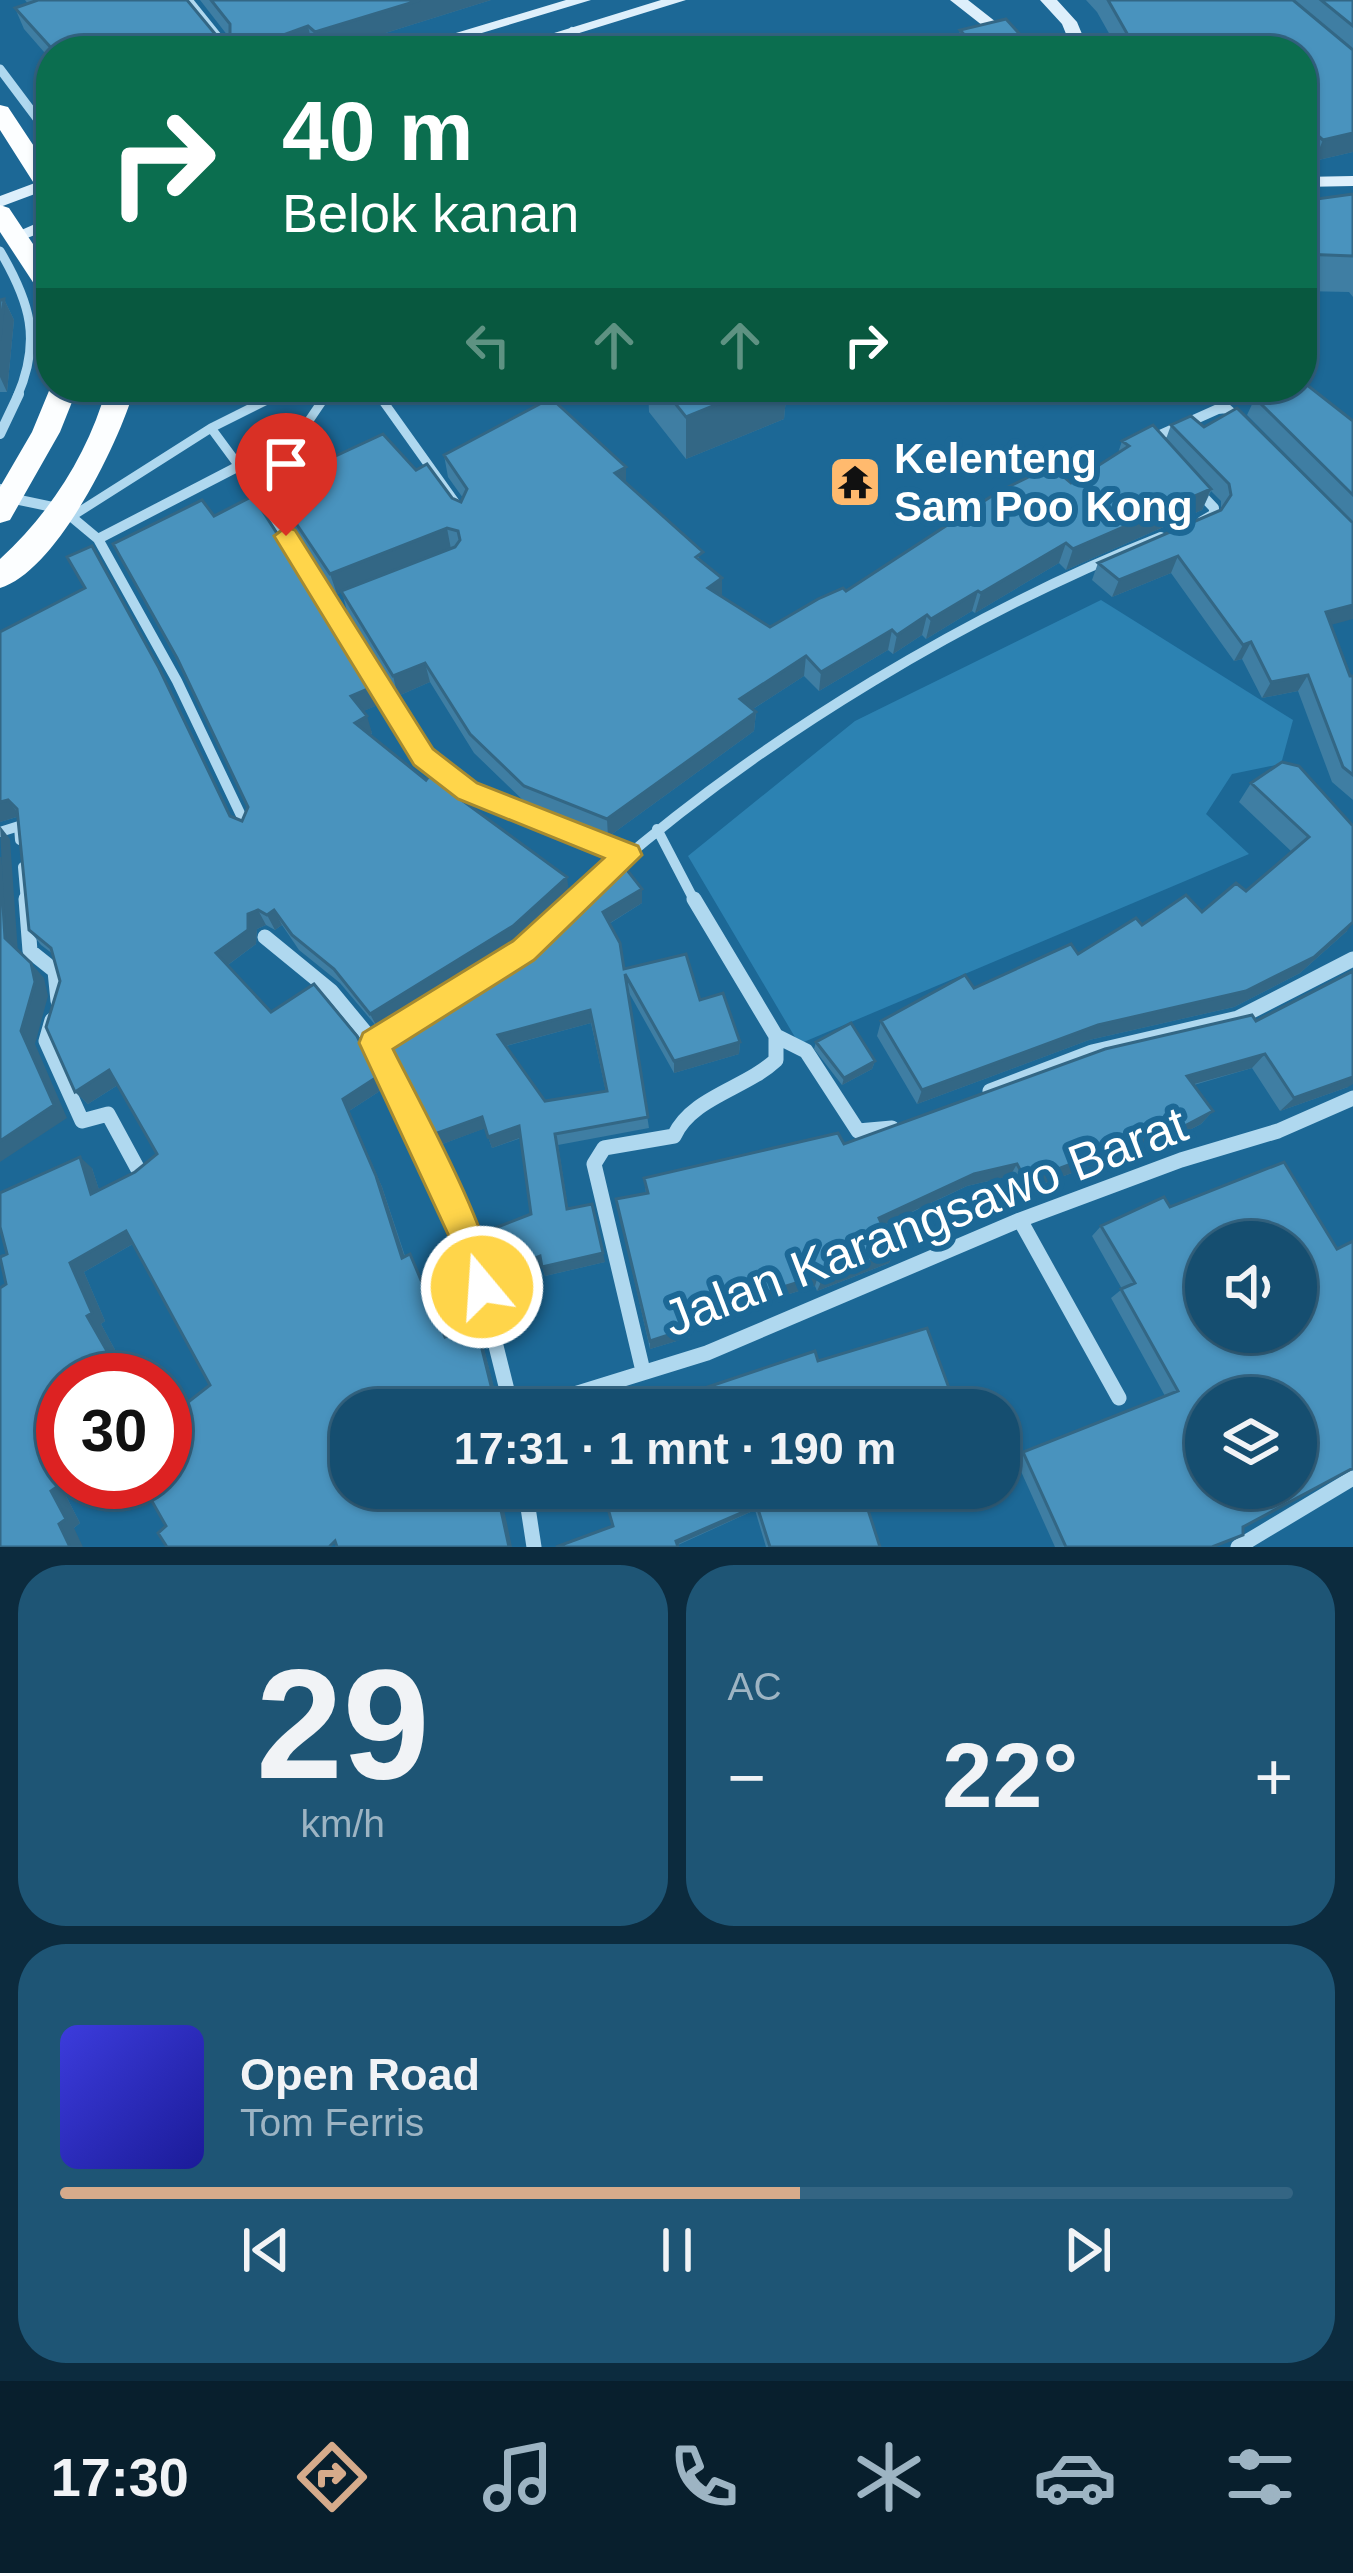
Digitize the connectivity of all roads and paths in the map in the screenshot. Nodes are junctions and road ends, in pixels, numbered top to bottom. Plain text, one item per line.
1 (188, 0) edge
2 (583, 0) edge
3 (678, 0) edge
4 (958, 0) edge
5 (1048, 0) edge
6 (572, 30) junction
7 (217, 36) edge
8 (457, 36) edge
9 (553, 36) edge
10 (579, 36) edge
11 (1005, 36) edge
12 (1075, 36) edge
13 (0, 69) edge
14 (0, 112) edge
15 (36, 116) edge
16 (36, 166) edge
17 (1353, 181) edge
18 (1317, 182) edge
19 (36, 190) edge
20 (0, 202) edge
21 (0, 213) edge
22 (9, 243) edge
23 (36, 273) edge
24 (56, 402) edge
25 (118, 402) edge
26 (262, 402) edge
27 (320, 402) edge
28 (384, 402) edge
29 (211, 428) junction
30 (1249, 428) edge
31 (0, 434) edge
32 (1155, 447) edge
33 (239, 466) junction
34 (1186, 479) edge
35 (3, 500) edge
36 (68, 512) junction
37 (463, 514) edge
38 (1193, 524) edge
39 (1176, 530) edge
40 (98, 539) junction
41 (0, 577) edge
42 (354, 598) edge
43 (333, 607) junction
44 (247, 827) edge
45 (657, 829) junction
46 (0, 832) edge
47 (628, 855) junction
48 (593, 887) edge
49 (265, 937) dead end
50 (1353, 958) edge
51 (411, 1020) edge
52 (776, 1036) junction
53 (374, 1043) junction
54 (1353, 1098) edge
55 (969, 1100) edge
56 (908, 1122) edge
57 (140, 1173) edge
58 (1020, 1220) junction
59 (643, 1371) junction
60 (507, 1389) edge
61 (588, 1389) edge
62 (1119, 1398) dead end
63 (1353, 1478) edge
64 (528, 1509) edge
65 (534, 1547) edge
66 (1238, 1547) edge

1 - 7 street
2 - 8 main road
3 - 6 main road
4 - 11 main road
5 - 12 main road
6 - 9 main road
6 - 10 lane
13 - 15 street
14 - 16 highway
17 - 18 main road
19 - 20 main road
21 - 22 highway
22 - 23 highway
22 - 31 street
24 - 35 highway
25 - 36 highway
26 - 29 lane
27 - 33 lane
28 - 37 lane
29 - 33 lane
29 - 36 lane
30 - 32 street
33 - 40 street
33 - 43 street
34 - 38 street
35 - 36 street
36 - 40 street
36 - 41 highway
39 - 45 street
40 - 44 street
42 - 43 street
43 - 47 street
45 - 47 street
45 - 52 street
46 - 57 street
47 - 48 street
49 - 53 street
50 - 55 street
51 - 53 street
52 - 56 street
52 - 59 street
53 - 60 street
54 - 58 street, Jalan Karangsawo Barat
58 - 59 street, Jalan Karangsawo Barat
58 - 62 street
59 - 61 street, Jalan Karangsawo Barat
63 - 66 street
64 - 65 street

